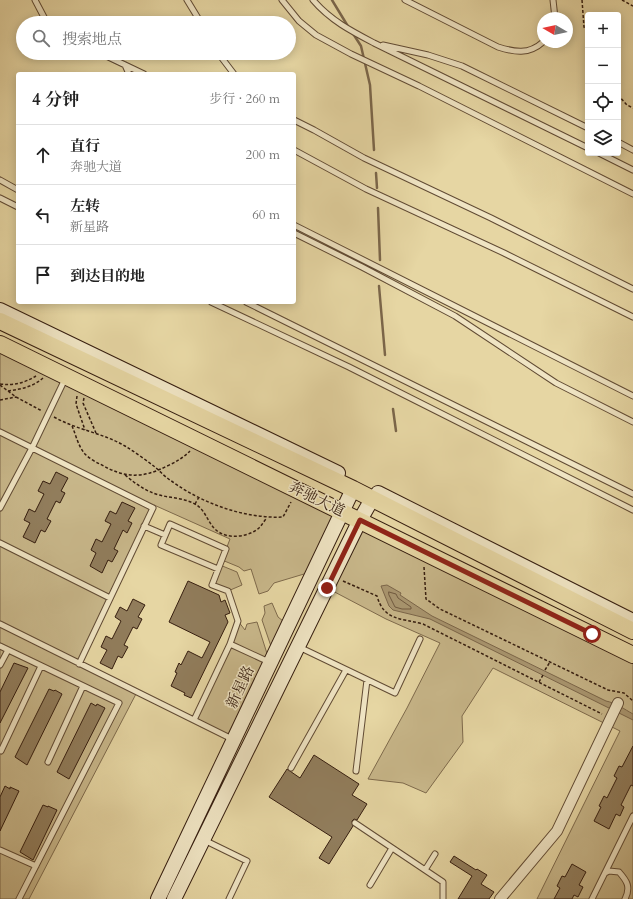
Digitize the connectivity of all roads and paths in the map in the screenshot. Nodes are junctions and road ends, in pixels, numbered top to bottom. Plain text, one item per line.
1 (35, 0) edge
2 (187, 0) edge
3 (282, 0) edge
4 (314, 0) edge
5 (405, 0) edge
6 (553, 0) edge
7 (582, 0) edge
8 (622, 0) edge
9 (633, 6) edge
10 (554, 12) edge
11 (43, 16) edge
12 (197, 16) edge
13 (295, 16) edge
14 (296, 17) edge
15 (585, 28) edge
16 (374, 43) junction
17 (537, 45) edge
18 (115, 60) edge
19 (223, 60) edge
20 (125, 65) junction
21 (127, 72) edge
22 (140, 72) edge
23 (232, 72) edge
24 (621, 99) edge
25 (633, 108) edge
26 (296, 121) edge
27 (585, 127) edge
28 (621, 144) edge
29 (585, 147) edge
30 (633, 150) edge
31 (296, 151) edge
32 (605, 156) edge
33 (633, 170) edge
34 (0, 180) edge
35 (16, 189) edge
36 (633, 194) edge
37 (0, 198) edge
38 (16, 206) edge
39 (296, 226) edge
40 (296, 234) edge
41 (633, 289) edge
42 (215, 304) edge
43 (250, 304) edge
44 (0, 310) edge
45 (633, 317) edge
46 (0, 321) edge
47 (0, 344) edge
48 (49, 368) junction
49 (76, 381) junction
50 (0, 384) edge
51 (8, 391) junction
52 (633, 396) edge
53 (16, 397) junction
54 (0, 400) edge
55 (48, 414) junction
56 (633, 422) edge
57 (72, 426) junction
58 (85, 430) junction
59 (0, 432) edge
60 (96, 434) junction
61 (198, 441) junction
62 (32, 448) junction
63 (159, 470) junction
64 (125, 474) junction
65 (298, 489) junction
66 (353, 489) junction
67 (633, 494) edge
68 (199, 498) junction
69 (380, 500) junction
70 (195, 504) junction
71 (0, 508) edge
72 (633, 510) edge
73 (342, 511) junction
74 (267, 518) junction
75 (360, 520) junction
76 (144, 526) junction
77 (165, 535) junction
78 (0, 543) edge
79 (423, 551) junction
80 (218, 569) junction
81 (332, 576) junction
82 (110, 598) junction
83 (633, 621) edge
84 (0, 624) edge
85 (633, 631) edge
86 (420, 639) dead end
87 (230, 644) junction
88 (0, 646) edge
89 (298, 647) junction
90 (8, 650) junction
91 (633, 655) edge
92 (550, 662) junction
93 (270, 663) junction
94 (79, 664) junction
95 (0, 665) edge
96 (41, 666) junction
97 (346, 670) junction
98 (545, 670) dead end
99 (543, 675) dead end
100 (367, 680) junction
101 (540, 682) junction
102 (83, 686) junction
103 (633, 701) edge
104 (618, 703) dead end
105 (194, 720) junction
106 (608, 721) junction
107 (233, 740) junction
108 (1, 751) edge
109 (48, 762) dead end
110 (291, 768) dead end
111 (356, 771) dead end
112 (633, 816) edge
113 (355, 822) dead end
114 (203, 840) junction
115 (392, 848) junction
116 (0, 850) edge
117 (435, 854) dead end
118 (36, 866) junction
119 (425, 870) junction
120 (605, 873) junction
121 (370, 885) dead end
122 (19, 899) edge
123 (158, 899) edge
124 (174, 899) edge
125 (229, 899) edge
126 (443, 899) edge
127 (500, 899) edge
128 (592, 899) edge
129 (625, 899) edge

1 - 11 lane
2 - 12 lane
3 - 13 lane
4 - 16 lane
5 - 17 lane
6 - 10 lane
7 - 15 path
8 - 9 path
14 - 36 lane
16 - 27 lane
16 - 29 lane
18 - 20 lane
19 - 23 lane
20 - 21 lane
20 - 22 lane
24 - 25 path
26 - 41 lane
28 - 30 lane
31 - 45 lane
32 - 33 lane
34 - 35 lane
37 - 38 lane
39 - 52 lane
40 - 56 lane
42 - 72 lane
43 - 67 lane
44 - 69 main road
46 - 66 main road, 奔驰大道
47 - 48 main road, 奔驰大道
48 - 49 main road, 奔驰大道
48 - 50 path
48 - 51 path
49 - 55 lane
49 - 58 path
49 - 60 path
49 - 61 main road, 奔驰大道
50 - 51 path
51 - 53 path
53 - 54 path
53 - 55 path
55 - 57 path
55 - 62 lane
57 - 58 path
57 - 64 path
58 - 60 path
59 - 62 lane
60 - 63 path
61 - 63 path
61 - 65 main road, 奔驰大道
62 - 71 lane
62 - 76 lane
63 - 64 path
63 - 68 path
64 - 70 path
65 - 73 main road, 奔驰大道
65 - 74 path
66 - 69 main road, 奔驰大道
66 - 73 main road, 新星路
68 - 70 path
68 - 74 path
69 - 75 main road
69 - 83 main road
69 - 85 main road, 奔驰大道
70 - 74 path
73 - 75 main road, 奔驰大道
73 - 93 main road, 新星路
75 - 79 main road, 奔驰大道
75 - 81 main road
76 - 77 lane
76 - 82 lane
77 - 80 lane
77 - 80 lane
78 - 82 lane
79 - 91 main road, 奔驰大道
79 - 92 path
80 - 87 lane
81 - 89 main road
81 - 101 path
82 - 94 lane
84 - 94 lane
86 - 100 lane
87 - 93 lane
87 - 105 lane
88 - 90 lane
89 - 97 lane
89 - 114 main road
90 - 95 lane
90 - 96 lane
92 - 98 path
92 - 103 path
93 - 107 main road, 新星路
94 - 105 lane
96 - 102 lane
96 - 108 lane
97 - 100 lane
97 - 110 lane
99 - 101 path
100 - 111 lane
101 - 106 path
102 - 109 lane
102 - 118 lane
104 - 106 street
105 - 107 lane
106 - 127 street
107 - 123 main road, 新星路
112 - 120 lane
113 - 115 lane
114 - 124 main road
114 - 125 lane
115 - 119 lane
115 - 121 lane
116 - 118 lane
117 - 119 lane
118 - 122 lane
119 - 126 lane
120 - 128 lane
120 - 129 lane

